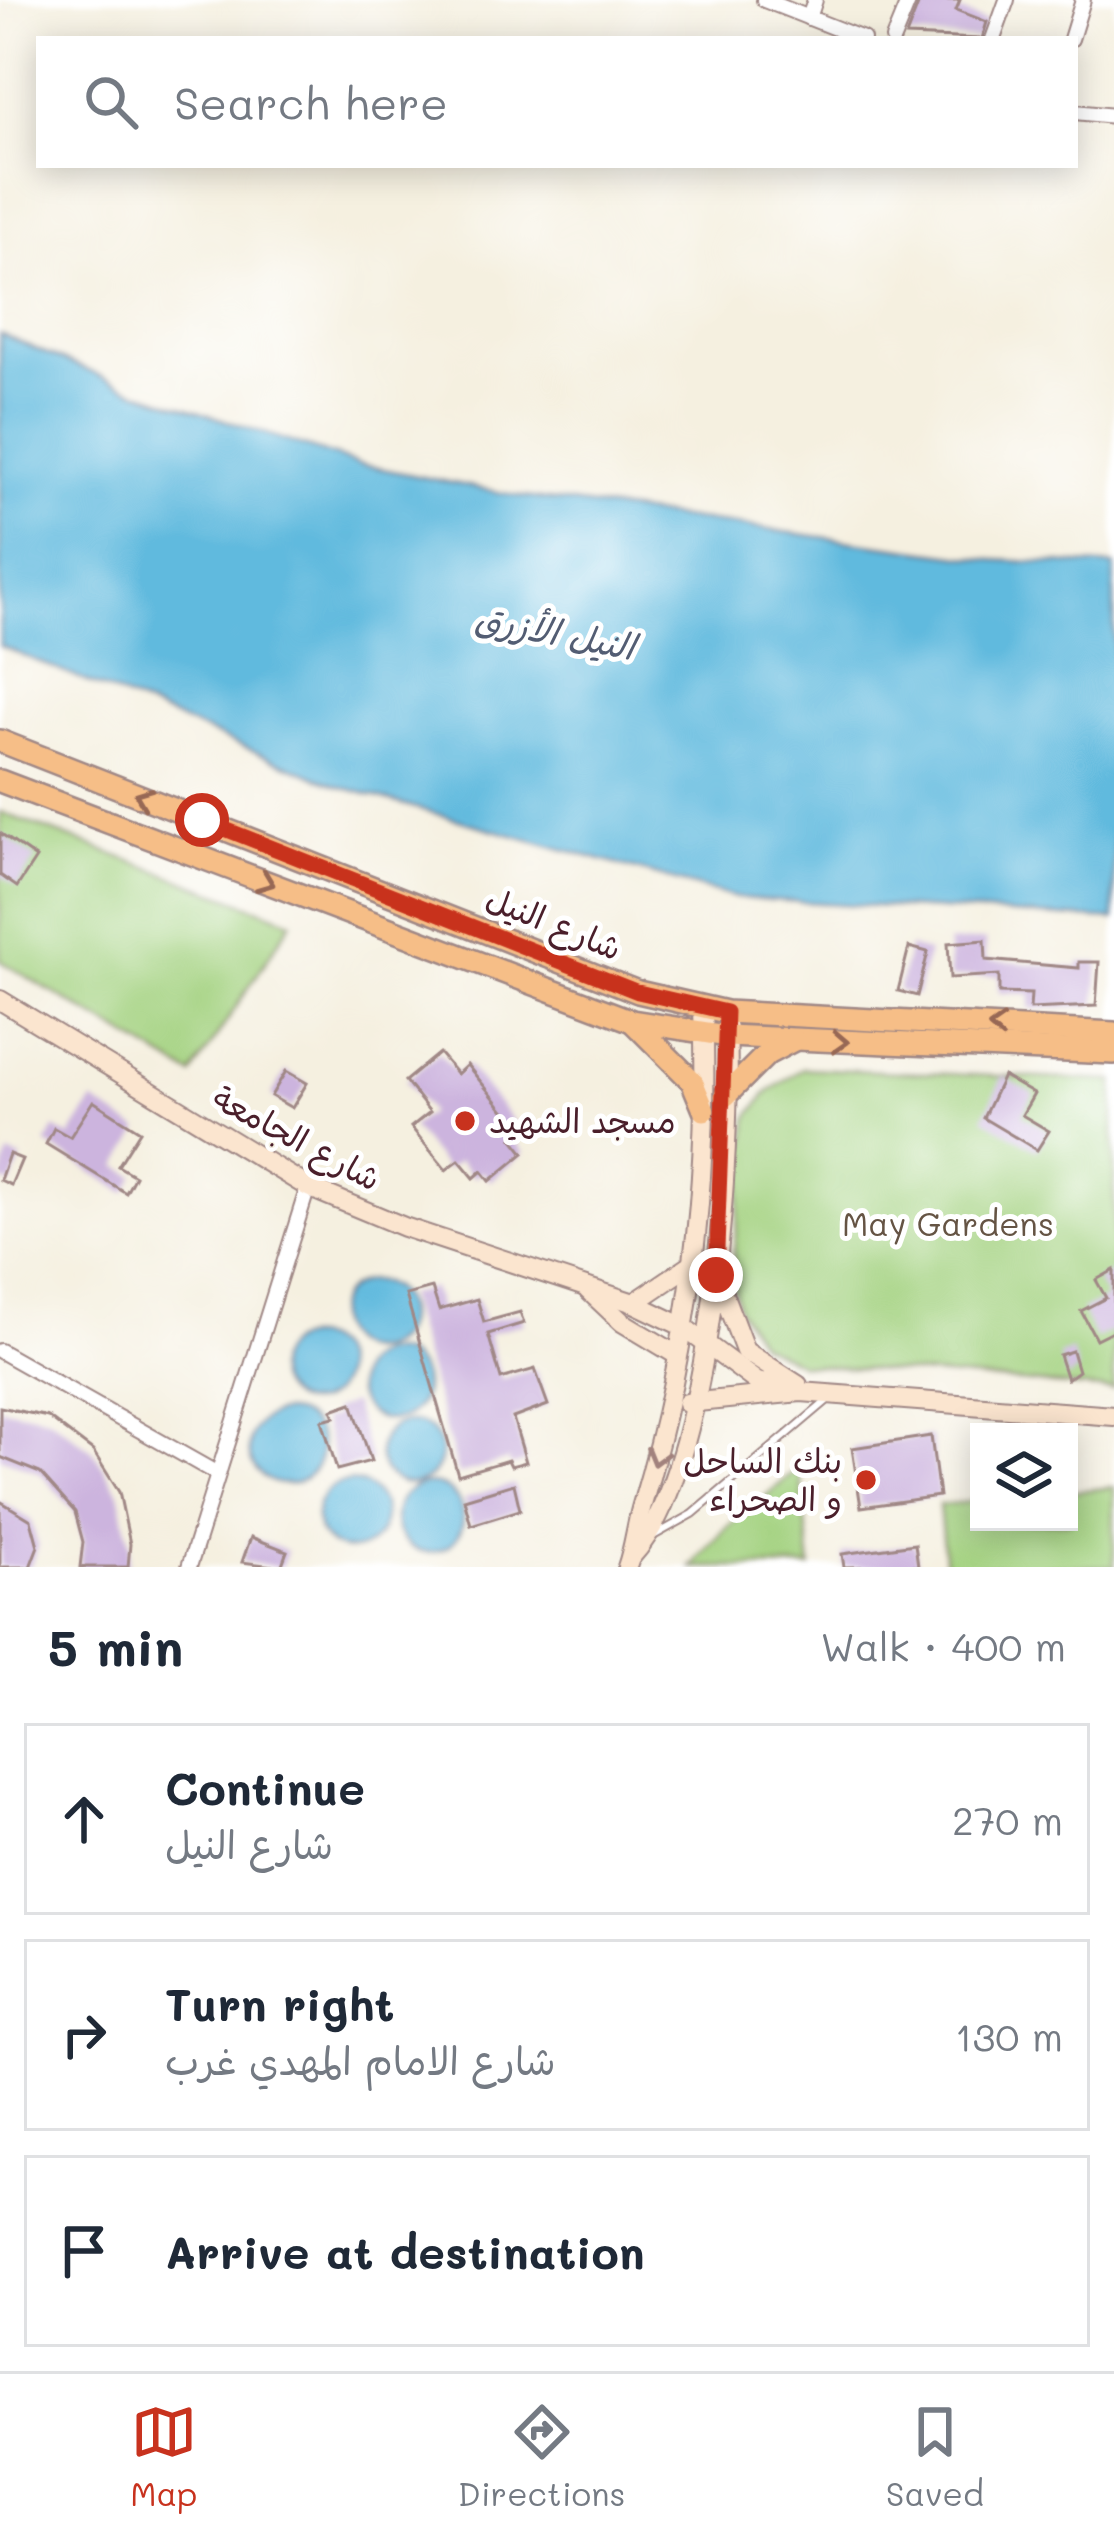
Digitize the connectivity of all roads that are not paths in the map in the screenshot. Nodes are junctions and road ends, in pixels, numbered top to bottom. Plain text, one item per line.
1 (764, 0) edge
2 (815, 0) edge
3 (909, 0) edge
4 (1007, 0) edge
5 (1083, 0) edge
6 (808, 18) junction
7 (854, 36) edge
8 (894, 36) edge
9 (994, 36) edge
10 (1071, 36) edge
11 (1078, 112) edge
12 (1114, 116) edge
13 (0, 741) edge
14 (0, 781) edge
15 (470, 926) junction
16 (460, 956) junction
17 (0, 1000) edge
18 (703, 1008) junction
19 (726, 1012) junction
20 (632, 1022) junction
21 (1114, 1033) edge
22 (901, 1034) junction
23 (715, 1035) junction
24 (796, 1039) junction
25 (1114, 1054) edge
26 (725, 1096) junction
27 (704, 1110) junction
28 (308, 1186) junction
29 (696, 1261) junction
30 (716, 1275) junction
31 (585, 1287) junction
32 (634, 1303) junction
33 (682, 1326) junction
34 (707, 1345) junction
35 (676, 1355) junction
36 (2, 1356) edge
37 (807, 1392) junction
38 (836, 1394) junction
39 (694, 1400) junction
40 (666, 1414) junction
41 (1114, 1416) edge
42 (216, 1473) junction
43 (647, 1539) junction
44 (629, 1562) edge
45 (189, 1567) edge

1 - 6 street
2 - 6 street
3 - 8 street
4 - 9 street
5 - 10 street
6 - 7 street
11 - 12 street
15 -> 13 main road, شارع النيل
14 -> 16 main road, شارع النيل
15 - 16 main road
15 - 18 main road, شارع النيل
16 - 20 main road, شارع النيل
17 - 28 main road, شارع الجامعة
18 - 19 main road, شارع النيل
18 - 23 main road
19 - 22 main road, شارع النيل
19 - 23 main road
20 - 23 main road, شارع النيل
20 - 27 main road
21 -> 22 main road, شارع النيل
24 -> 22 main road, شارع النيل
22 - 25 main road, شارع النيل
23 - 24 main road, شارع النيل
23 - 26 main road
23 - 27 main road
24 - 26 main road
26 - 30 main road
27 - 29 main road
28 - 31 main road, شارع الجامعة
28 - 42 street
29 - 32 main road
29 - 33 main road
30 - 34 main road
30 - 37 main road
31 - 32 main road, شارع الجامعة
31 - 35 main road, شارع الجامعة
32 - 33 main road, شارع الجامعة
33 - 34 main road, شارع الجامعة
33 - 35 main road
34 - 37 main road, شارع الجامعة
34 - 39 main road
35 - 40 main road
36 - 42 street
37 - 38 main road, شارع الجامعة
37 - 39 main road, شارع الجامعة
38 - 41 main road, شارع الجامعة
38 - 43 lane
39 - 40 main road, شارع الجامعة
39 - 43 main road
40 -> 44 main road
42 - 45 street
43 - 44 main road

